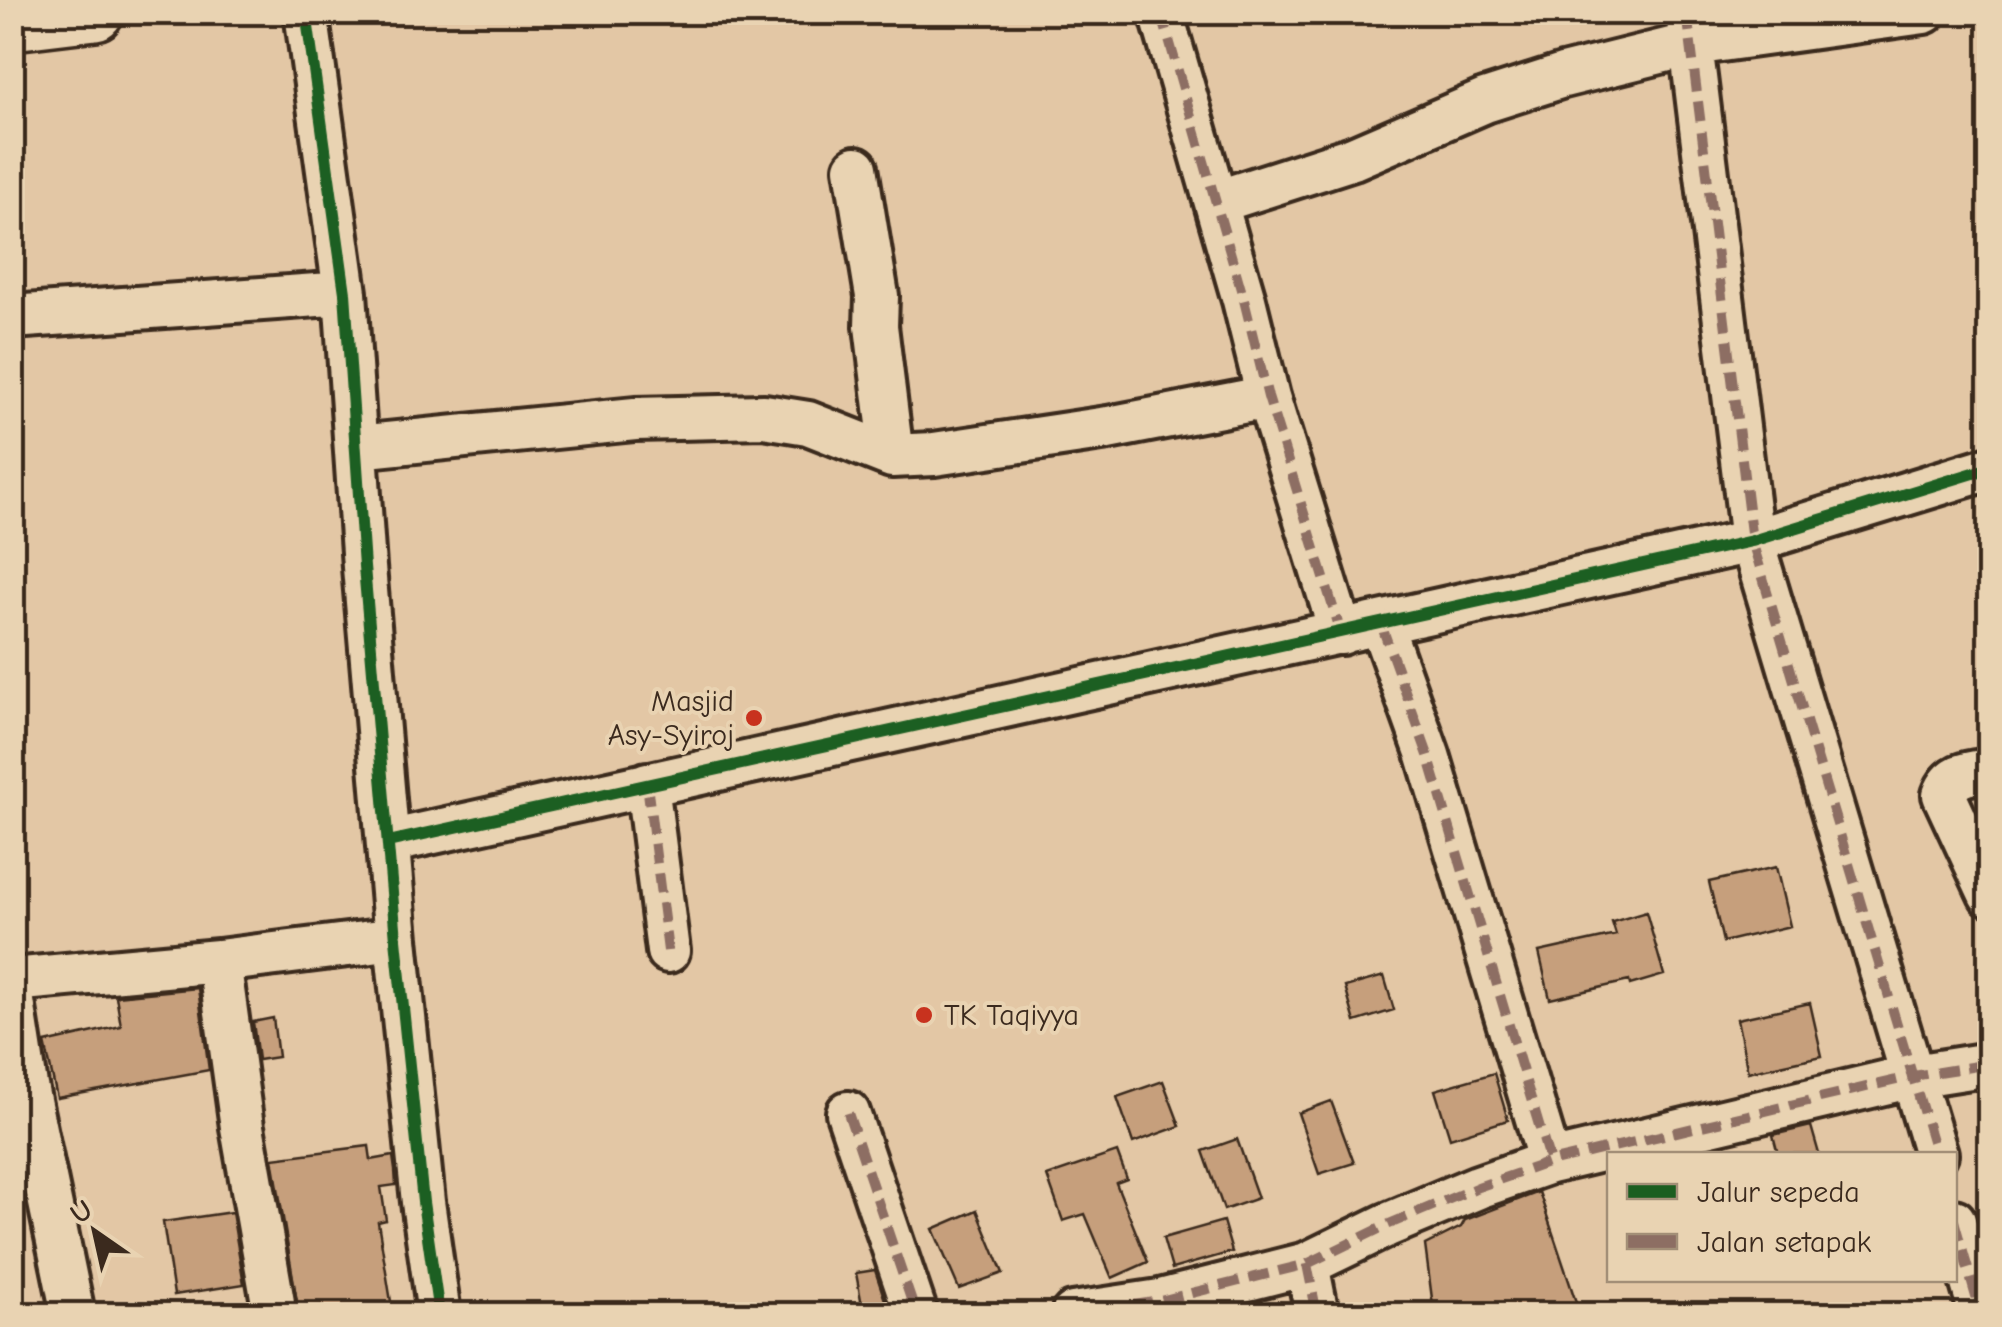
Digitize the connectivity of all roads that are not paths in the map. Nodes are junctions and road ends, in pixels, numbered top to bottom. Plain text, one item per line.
1 (96, 12) edge
2 (306, 12) edge
3 (1161, 12) edge
4 (1924, 12) edge
5 (12, 22) edge
6 (1689, 28) edge
7 (856, 168) dead end
8 (1216, 202) junction
9 (345, 293) junction
10 (12, 317) edge
11 (1268, 398) junction
12 (357, 447) junction
13 (892, 456) junction
14 (1990, 468) edge
15 (1752, 542) junction
16 (1361, 628) junction
17 (1990, 770) edge
18 (647, 784) junction
19 (388, 842) junction
20 (1990, 894) edge
21 (396, 939) junction
22 (668, 951) dead end
23 (219, 961) junction
24 (12, 980) edge
25 (12, 995) edge
26 (1990, 1064) edge
27 (1914, 1076) junction
28 (848, 1113) dead end
29 (1935, 1152) edge
30 (1550, 1162) junction
31 (1957, 1231) edge
32 (1307, 1264) junction
33 (73, 1314) edge
34 (275, 1314) edge
35 (439, 1314) edge
36 (916, 1314) edge
37 (1072, 1314) edge
38 (1317, 1314) edge
39 (1981, 1314) edge

1 - 5 highway
2 - 9 street
3 - 8 street
4 - 6 street
6 - 8 street
6 - 15 street
7 - 13 street
8 - 11 street
9 - 10 street
9 - 12 street
11 - 13 street
11 - 16 street
12 - 13 street
12 - 19 street
14 - 15 street
15 - 16 street
15 - 27 street
16 - 18 street
16 - 30 street
17 - 20 street
18 - 19 street
18 - 22 street
19 - 21 street
21 - 23 street
21 - 35 street
23 - 24 street
23 - 34 street
25 - 33 street
26 - 27 street
27 - 29 street
27 - 30 street
28 - 36 street
30 - 32 street
31 - 39 street
32 - 37 street
32 - 38 street

